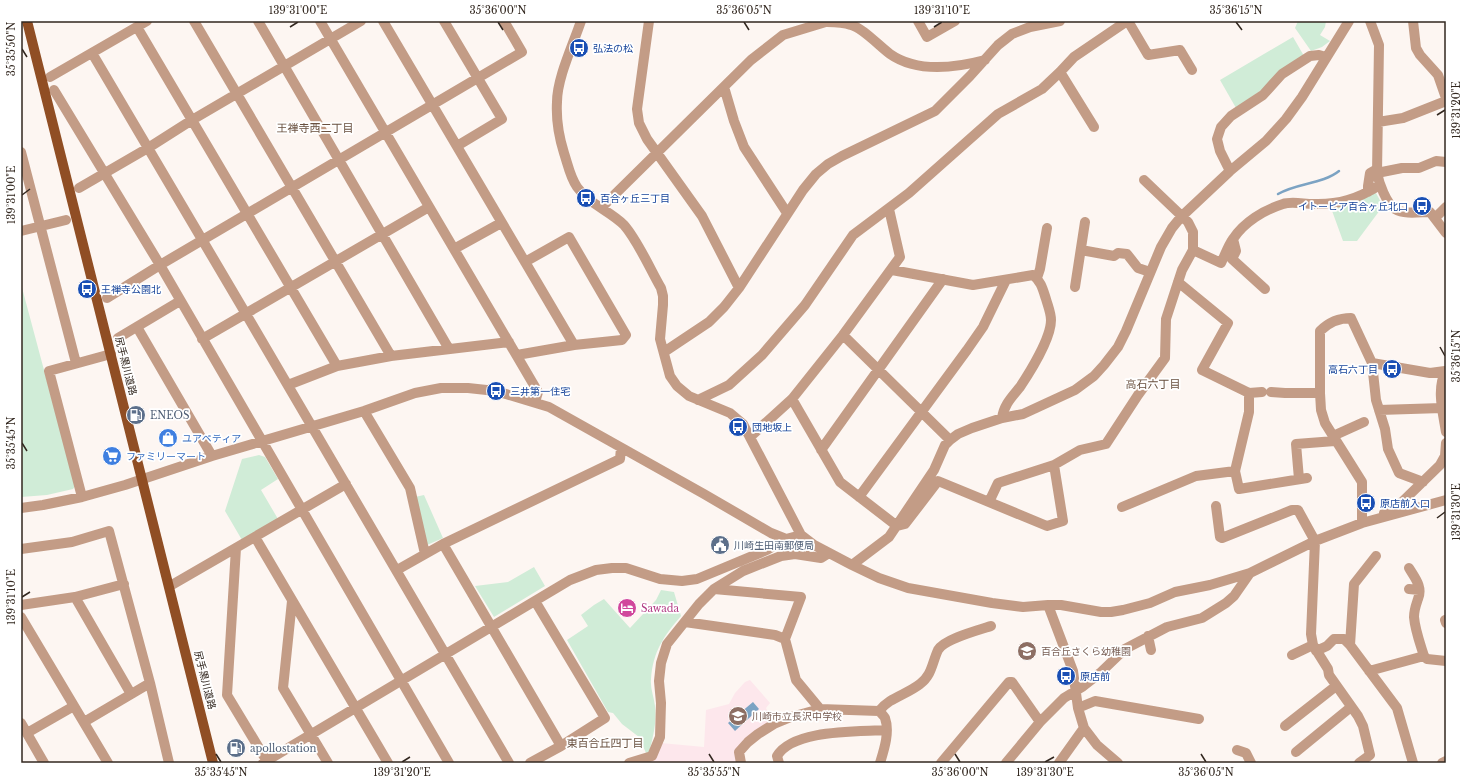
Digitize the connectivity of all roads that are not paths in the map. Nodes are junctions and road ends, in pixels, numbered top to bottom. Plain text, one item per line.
1 (27, 21) edge
2 (147, 21) edge
3 (194, 21) edge
4 (258, 21) edge
5 (320, 21) edge
6 (361, 21) edge
7 (383, 21) edge
8 (444, 21) edge
9 (504, 21) edge
10 (581, 21) edge
11 (649, 21) edge
12 (828, 21) edge
13 (918, 21) edge
14 (955, 21) edge
15 (1060, 21) edge
16 (1128, 21) edge
17 (1349, 21) edge
18 (1370, 21) edge
19 (1413, 21) edge
20 (137, 27) junction
21 (331, 39) junction
22 (92, 53) junction
23 (1326, 57) junction
24 (985, 60) junction
25 (284, 66) junction
26 (1192, 70) dead end
27 (1060, 72) junction
28 (50, 77) dead end
29 (479, 78) junction
30 (724, 87) junction
31 (54, 90) dead end
32 (237, 94) junction
33 (1446, 98) edge
34 (1446, 101) edge
35 (432, 105) junction
36 (192, 120) junction
37 (1378, 122) junction
38 (1094, 127) dead end
39 (386, 133) junction
40 (457, 146) junction
41 (148, 148) junction
42 (21, 152) edge
43 (657, 152) junction
44 (339, 160) junction
45 (1446, 162) edge
46 (1230, 171) junction
47 (1377, 171) junction
48 (105, 173) junction
49 (1144, 180) dead end
50 (1380, 185) junction
51 (25, 186) edge
52 (79, 188) dead end
53 (292, 188) junction
54 (1368, 192) junction
55 (429, 207) junction
56 (1446, 207) edge
57 (601, 208) junction
58 (889, 209) junction
59 (787, 213) junction
60 (248, 214) junction
61 (1181, 217) junction
62 (1435, 218) junction
63 (66, 220) dead end
64 (1085, 222) dead end
65 (501, 223) junction
66 (40, 226) junction
67 (1047, 228) dead end
68 (21, 231) edge
69 (1446, 233) edge
70 (382, 234) junction
71 (1233, 239) junction
72 (203, 240) junction
73 (454, 249) junction
74 (1080, 250) junction
75 (1193, 250) junction
76 (336, 262) junction
77 (525, 262) junction
78 (160, 265) junction
79 (892, 270) junction
80 (1150, 272) junction
81 (1037, 278) junction
82 (943, 279) junction
83 (1006, 280) junction
84 (1178, 282) junction
85 (1075, 287) dead end
86 (291, 288) junction
87 (739, 288) junction
88 (1265, 289) dead end
89 (107, 298) dead end
90 (180, 301) junction
91 (246, 314) junction
92 (137, 327) junction
93 (843, 335) junction
94 (118, 338) dead end
95 (202, 339) junction
96 (509, 342) junction
97 (574, 345) junction
98 (450, 350) junction
99 (664, 352) junction
100 (111, 354) junction
101 (517, 355) junction
102 (391, 356) junction
103 (76, 363) junction
104 (1372, 363) junction
105 (337, 366) junction
106 (878, 370) junction
107 (1446, 371) edge
108 (288, 385) junction
109 (1249, 393) junction
110 (1320, 394) junction
111 (792, 399) junction
112 (698, 400) junction
113 (535, 402) junction
114 (1442, 408) junction
115 (1379, 410) junction
116 (364, 411) junction
117 (921, 412) junction
118 (1002, 418) junction
119 (1364, 422) dead end
120 (312, 426) junction
121 (1446, 432) edge
122 (750, 437) junction
123 (1334, 439) junction
124 (950, 440) junction
125 (261, 441) junction
126 (1446, 443) edge
127 (621, 448) junction
128 (821, 450) junction
129 (212, 456) junction
130 (1054, 465) junction
131 (1235, 472) junction
132 (142, 479) junction
133 (1423, 482) junction
134 (346, 484) junction
135 (82, 497) junction
136 (859, 497) junction
137 (1446, 500) edge
138 (989, 502) junction
139 (1216, 506) dead end
140 (1122, 507) dead end
141 (21, 508) edge
142 (301, 510) junction
143 (1376, 519) junction
144 (1362, 523) junction
145 (897, 526) junction
146 (800, 535) junction
147 (255, 537) junction
148 (786, 539) junction
149 (1315, 541) junction
150 (443, 544) junction
151 (236, 548) junction
152 (21, 549) edge
153 (829, 553) junction
154 (425, 554) junction
155 (1376, 556) dead end
156 (852, 565) junction
157 (1409, 568) dead end
158 (397, 570) junction
159 (1250, 573) junction
160 (124, 584) junction
161 (170, 586) junction
162 (714, 589) junction
163 (75, 597) junction
164 (292, 601) junction
165 (536, 601) junction
166 (21, 605) edge
167 (1048, 605) junction
168 (21, 617) edge
169 (685, 622) junction
170 (991, 626) dead end
171 (492, 627) junction
172 (1148, 636) junction
173 (784, 638) junction
174 (1350, 645) junction
175 (1314, 648) junction
176 (1151, 650) dead end
177 (446, 654) junction
178 (1292, 655) dead end
179 (1424, 656) junction
180 (1446, 662) edge
181 (1369, 671) junction
182 (401, 681) junction
183 (150, 683) junction
184 (1336, 686) junction
185 (1076, 691) junction
186 (131, 694) junction
187 (74, 706) junction
188 (1351, 707) junction
189 (356, 708) junction
190 (1078, 708) junction
191 (820, 709) junction
192 (879, 711) junction
193 (1199, 719) dead end
194 (84, 722) junction
195 (1040, 722) junction
196 (21, 723) edge
197 (1285, 726) dead end
198 (1084, 728) junction
199 (886, 730) junction
200 (27, 733) junction
201 (311, 734) junction
202 (561, 746) junction
203 (1237, 750) dead end
204 (1296, 752) dead end
205 (1446, 761) edge
206 (266, 762) edge
207 (44, 763) edge
208 (108, 763) edge
209 (169, 763) edge
210 (213, 763) edge
211 (328, 763) edge
212 (388, 763) edge
213 (449, 763) edge
214 (509, 763) edge
215 (530, 763) edge
216 (629, 763) edge
217 (741, 763) edge
218 (779, 763) edge
219 (880, 763) edge
220 (941, 763) edge
221 (1006, 763) edge
222 (1060, 763) edge
223 (1118, 763) edge
224 (1251, 763) edge
225 (1359, 763) edge
226 (1413, 763) edge
227 (1442, 763) edge

1 - 100 main road, 尻手黒川道路
2 - 20 street
3 - 32 street
4 - 25 street
5 - 21 street
6 - 21 street
7 - 35 street
8 - 29 street
9 - 29 street
10 - 57 street
11 - 43 street
12 - 24 street
12 - 30 street
13 - 14 street
15 - 24 street
16 - 26 street
16 - 27 street
17 - 23 street
18 - 37 street
19 - 33 street
20 - 22 street
20 - 36 street
21 - 25 street
21 - 39 street
22 - 28 street
22 - 41 street
23 - 46 street
23 - 46 street
24 - 59 street
25 - 32 street
25 - 44 street
27 - 38 street
27 - 58 street
29 - 35 street
29 - 40 street
30 - 43 street
30 - 59 street
31 - 48 street
32 - 36 street
32 - 53 street
34 - 37 street
35 - 39 street
35 - 40 street
36 - 41 street
36 - 60 street
37 - 47 street
39 - 44 street
39 - 55 street
40 - 65 street
41 - 48 street
41 - 72 street
42 - 51 street
43 - 57 street
43 - 87 street
44 - 53 street
44 - 70 street
45 - 47 street
46 - 61 street
47 - 50 street
47 - 54 street
48 - 52 street
48 - 78 street
49 - 61 street
50 - 54 street
50 - 62 street
51 - 66 street
53 - 60 street
53 - 76 street
54 - 71 street
55 - 70 street
55 - 73 street
56 - 62 street
57 - 99 street
58 - 79 street
58 - 112 street
59 - 87 street
60 - 72 street
60 - 86 street
61 - 75 street
61 - 80 street
62 - 69 street
63 - 66 street
64 - 74 street
65 - 73 street
65 - 77 street
66 - 68 street
66 - 103 street
67 - 81 street
70 - 76 street
70 - 98 street
71 - 75 street
71 - 88 street
72 - 78 street
72 - 91 street
73 - 96 street
74 - 80 street
74 - 85 street
75 - 84 street
76 - 86 street
76 - 102 street
77 - 97 street
77 - 97 street
78 - 89 street
78 - 90 street
79 - 82 street
79 - 93 street
80 - 118 street
81 - 83 street
81 - 118 street
82 - 83 street
82 - 106 street
83 - 117 street
84 - 109 street
84 - 130 street
86 - 91 street
86 - 105 street
87 - 99 street
90 - 92 street
90 - 95 street
91 - 95 street
91 - 108 street
92 - 94 street
92 - 129 street
93 - 106 street
93 - 111 street
95 - 125 street
96 - 98 street
96 - 101 street
97 - 101 street
98 - 102 street
99 - 112 street
100 - 103 street
100 - 132 main road, 尻手黒川道路
101 - 113 street
102 - 105 street
103 - 135 street
104 - 107 street
104 - 110 street
104 - 115 street
105 - 108 street
106 - 117 street
106 - 128 street
107 - 114 street
108 - 120 street
109 - 110 street
109 - 131 street
110 - 123 street
111 - 122 street
111 - 128 street
112 - 122 street
113 - 116 street
113 - 127 street
114 - 115 street
114 - 121 street
115 - 133 street
116 - 120 street
116 - 154 street
117 - 124 street
117 - 136 street
118 - 124 street
119 - 123 street
120 - 125 street
120 - 134 street
122 - 146 street
123 - 131 street
123 - 144 street
124 - 145 street
125 - 129 street
125 - 142 street
126 - 133 street
127 - 148 street
127 - 150 street
128 - 136 street
129 - 132 street
130 - 138 street
130 - 138 street
131 - 140 street
132 - 135 street
132 - 161 main road, 尻手黒川道路
133 - 143 street
134 - 142 street
134 - 158 street
135 - 141 street
136 - 145 street
137 - 143 street
138 - 145 street
139 - 149 street
142 - 147 street
142 - 182 street
143 - 144 street
144 - 149 street
145 - 156 street
146 - 148 street
146 - 153 street
147 - 151 street
147 - 164 street
148 - 165 street
149 - 159 street
149 - 175 street
150 - 154 street
150 - 171 street
151 - 161 street
151 - 206 street
152 - 160 street
153 - 156 street
153 - 162 street
154 - 158 street
155 - 174 street
156 - 167 street
157 - 179 street
158 - 177 street
159 - 167 street
159 - 172 street
160 - 163 street
160 - 183 street
161 - 210 main road, 尻手黒川道路
162 - 169 street
162 - 173 street
163 - 166 street
163 - 186 street
164 - 189 street
164 - 201 street
165 - 171 street
165 - 202 street
167 - 185 street
168 - 187 street
169 - 173 street
169 - 216 street
170 - 192 street
171 - 177 street
171 - 202 street
172 - 176 street
172 - 185 street
173 - 191 street
174 - 175 street
174 - 181 street
175 - 178 street
175 - 184 street
177 - 182 street
177 - 214 street
179 - 180 street
179 - 181 street
181 - 226 street
182 - 189 street
182 - 213 street
183 - 186 street
183 - 209 street
184 - 188 street
184 - 197 street
185 - 190 street
185 - 195 street
186 - 194 street
187 - 194 street
187 - 200 street
188 - 204 street
188 - 225 street
189 - 201 street
189 - 212 street
190 - 193 street
190 - 198 street
191 - 192 street
191 - 217 street
192 - 199 street
194 - 208 street
195 - 220 street
195 - 221 street
196 - 200 street
198 - 222 street
198 - 223 street
199 - 218 street
199 - 219 street
200 - 207 street
201 - 206 street
201 - 211 street
202 - 215 street
203 - 224 street
205 - 227 street

